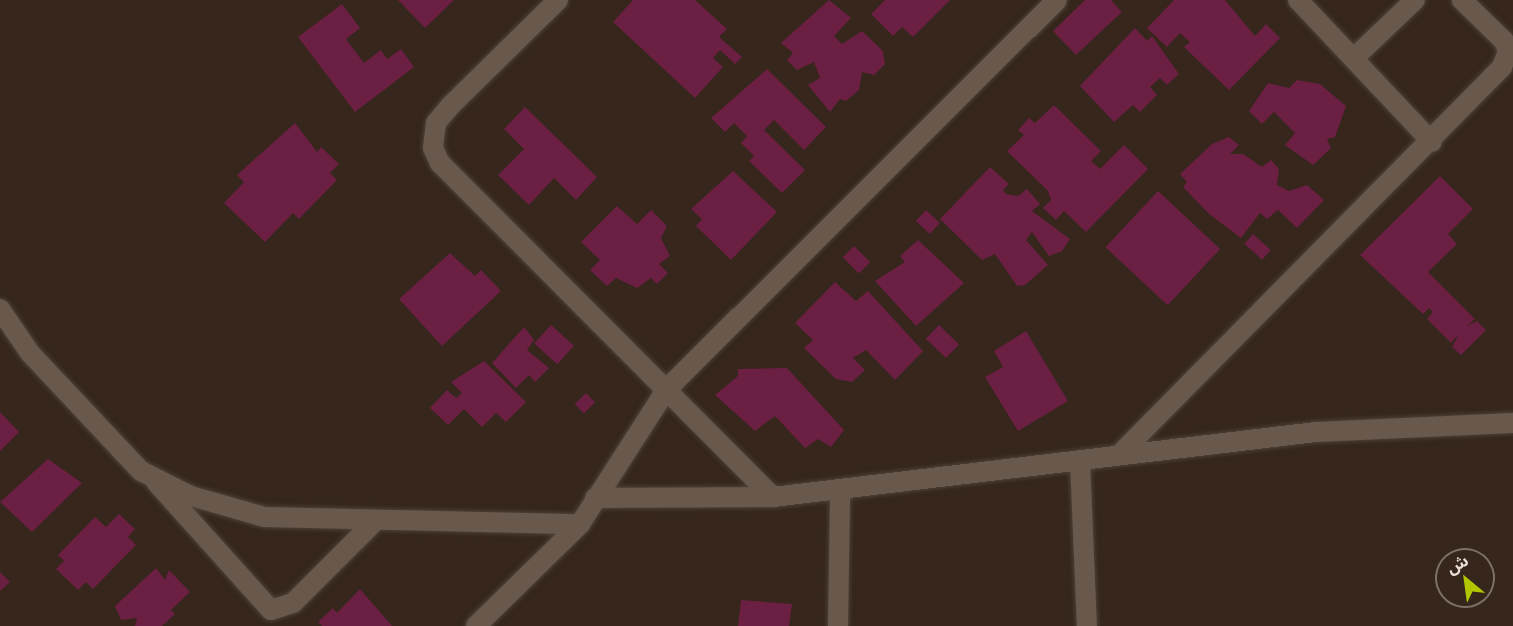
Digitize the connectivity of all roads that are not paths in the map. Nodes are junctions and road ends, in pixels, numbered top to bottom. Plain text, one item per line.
1 (558, 0) edge
2 (1057, 0) edge
3 (1298, 0) edge
4 (1415, 0) edge
5 (1462, 0) edge
6 (1354, 58) junction
7 (1432, 141) junction
8 (0, 309) edge
9 (666, 390) junction
10 (1513, 423) edge
11 (1122, 452) junction
12 (1080, 461) junction
13 (156, 482) junction
14 (840, 492) junction
15 (773, 497) junction
16 (595, 498) junction
17 (372, 524) junction
18 (580, 524) junction
19 (476, 626) edge
20 (838, 626) edge
21 (1087, 626) edge

1 - 9 street
2 - 9 street
3 - 6 street
4 - 6 street
5 - 7 street
6 - 7 street
7 - 11 street
8 - 13 street
9 - 15 street
9 - 16 street
10 - 11 street
11 - 12 street
12 - 14 street
12 - 21 street
13 - 17 street
13 - 17 street
14 - 15 street
14 - 20 street
15 - 16 street
16 - 18 street
17 - 18 street
18 - 19 street

